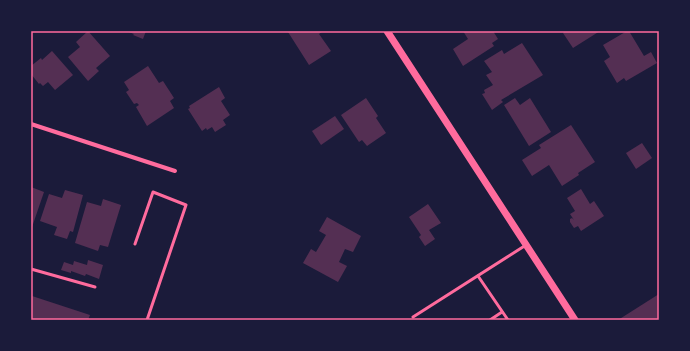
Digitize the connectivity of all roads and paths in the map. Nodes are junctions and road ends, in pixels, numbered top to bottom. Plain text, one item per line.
1 (387, 31) edge
2 (31, 124) edge
3 (176, 171) dead end
4 (135, 244) dead end
5 (526, 245) junction
6 (31, 269) edge
7 (478, 276) junction
8 (94, 287) dead end
9 (502, 312) junction
10 (414, 317) dead end
11 (147, 320) edge
12 (490, 320) edge
13 (508, 320) edge
14 (575, 320) edge

1 - 5 street
2 - 3 street
4 - 11 lane
5 - 7 lane
5 - 14 street
6 - 8 lane
7 - 9 lane
7 - 10 lane
9 - 12 lane
9 - 13 lane

